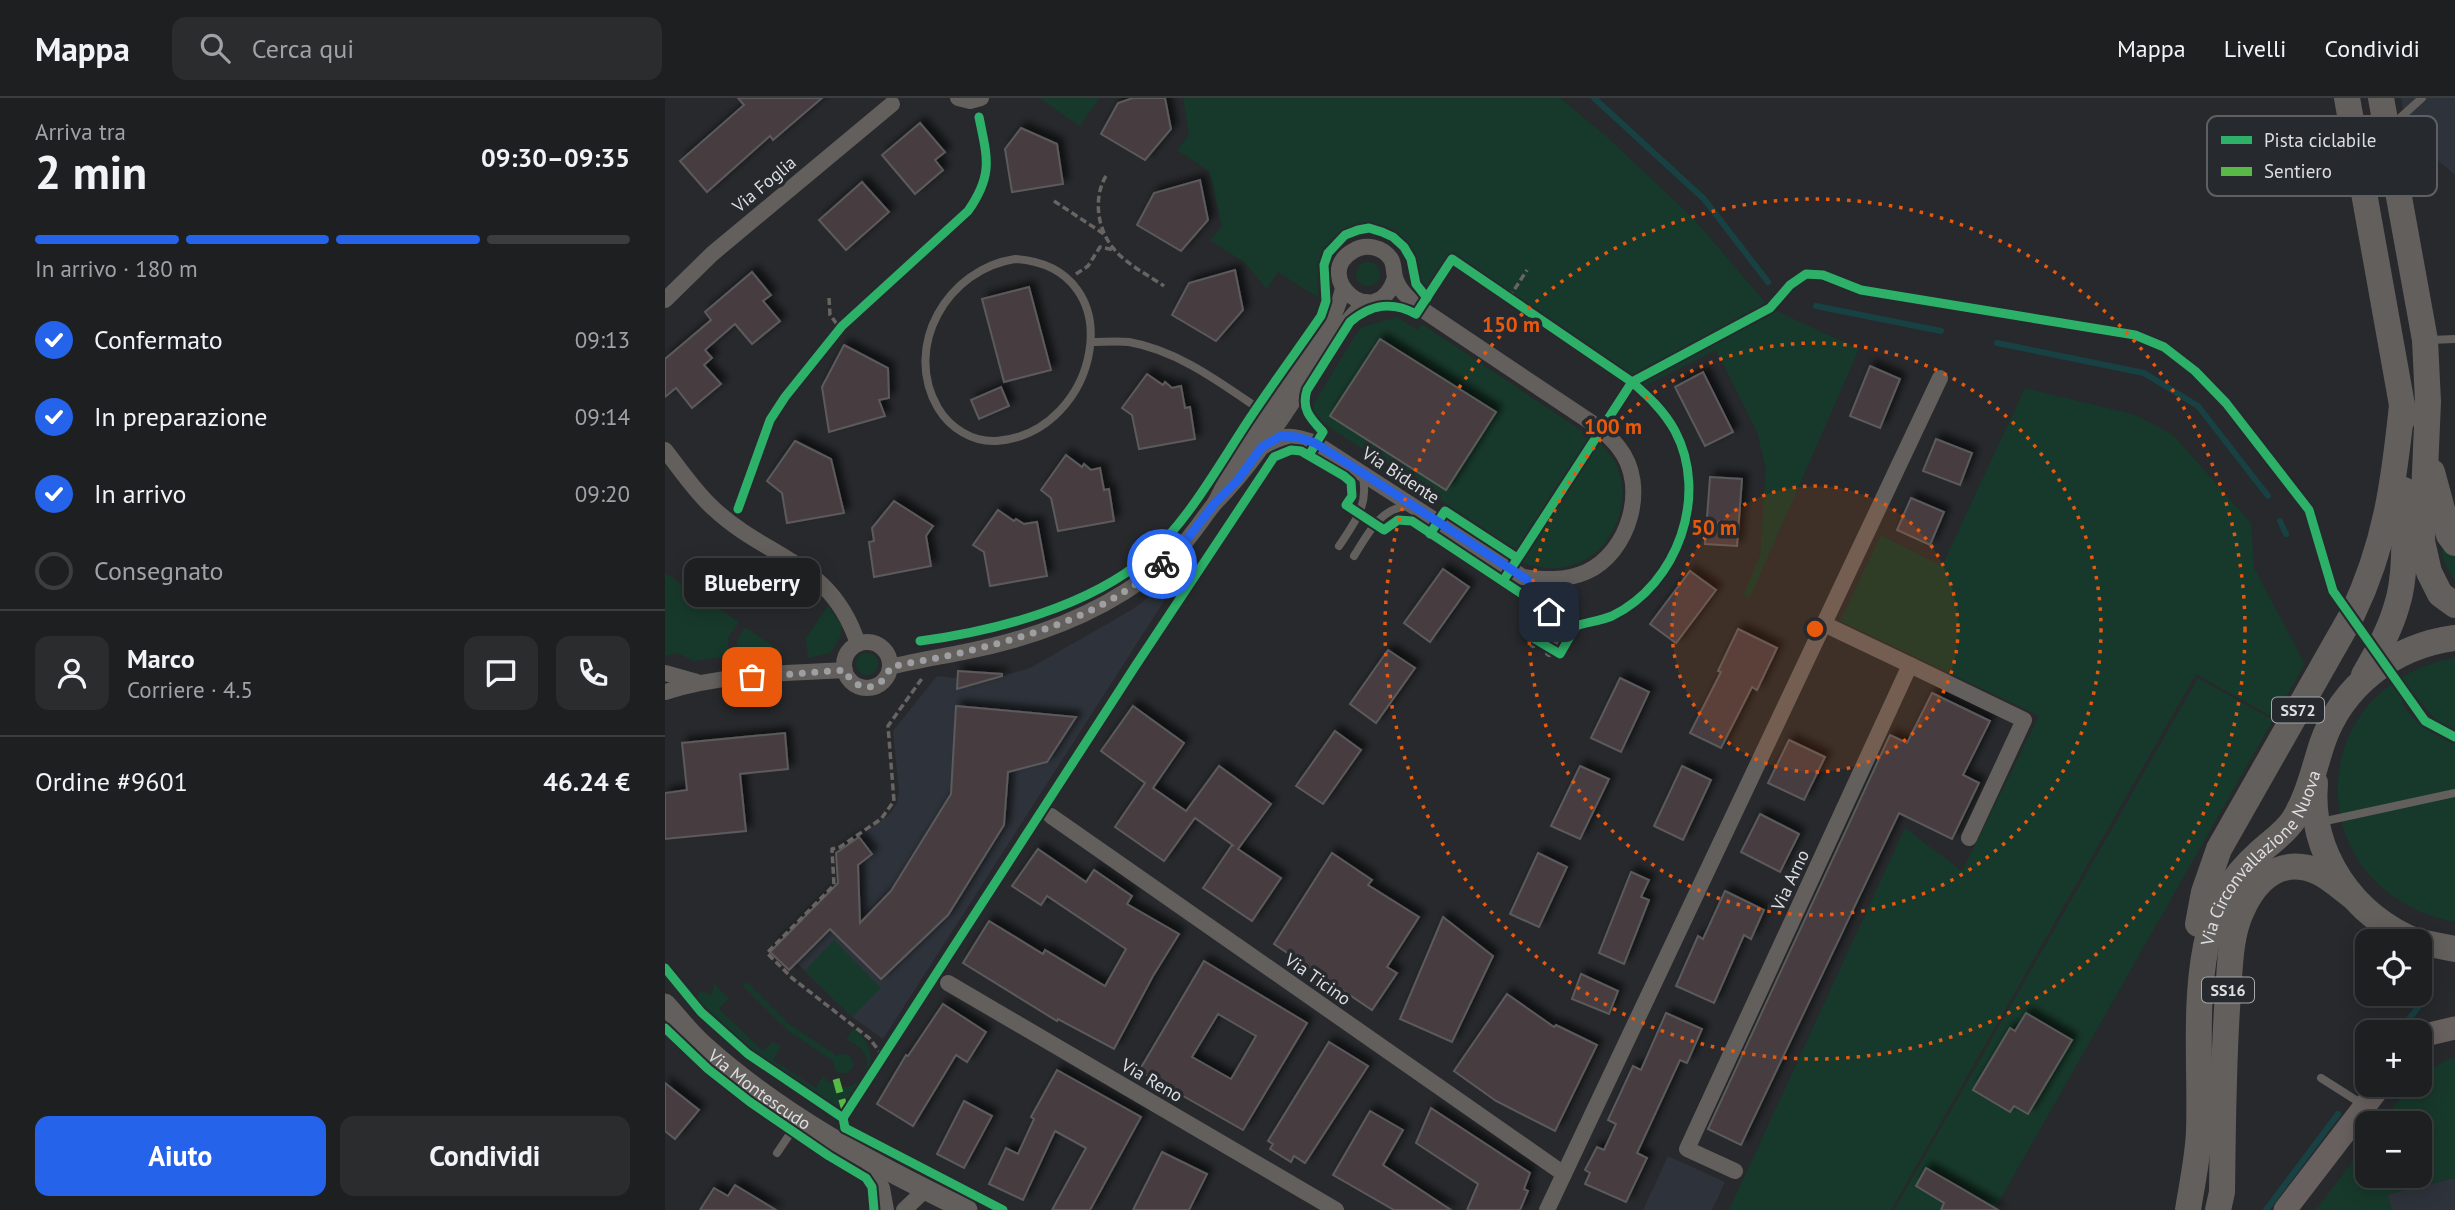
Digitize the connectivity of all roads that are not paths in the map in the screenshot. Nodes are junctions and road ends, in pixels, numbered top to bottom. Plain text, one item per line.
1 (958, 98) edge
2 (981, 98) edge
3 (2347, 98) edge
4 (2381, 98) edge
5 (2422, 98) edge
6 (897, 100) edge
7 (2350, 116) edge
8 (2384, 116) edge
9 (2402, 116) edge
10 (2365, 196) edge
11 (2398, 196) edge
12 (1395, 278) junction
13 (1343, 289) junction
14 (665, 300) edge
15 (1366, 302) junction
16 (2455, 339) edge
17 (2425, 340) junction
18 (1091, 342) junction
19 (1940, 378) dead end
20 (2402, 405) junction
21 (1269, 415) junction
22 (1262, 447) junction
23 (665, 450) edge
24 (2425, 451) junction
25 (1361, 472) junction
26 (1215, 503) junction
27 (1413, 506) junction
28 (2455, 543) edge
29 (1339, 545) dead end
30 (1354, 556) dead end
31 (1523, 577) junction
32 (1565, 578) junction
33 (2455, 605) edge
34 (1824, 624) junction
35 (2455, 638) edge
36 (857, 644) junction
37 (1533, 644) dead end
38 (1549, 653) dead end
39 (1910, 665) junction
40 (890, 667) junction
41 (845, 670) junction
42 (665, 673) edge
43 (697, 682) junction
44 (2356, 687) junction
45 (665, 692) edge
46 (2319, 757) junction
47 (2455, 793) edge
48 (1051, 816) dead end
49 (2317, 823) junction
50 (1969, 838) dead end
51 (2352, 896) junction
52 (2395, 929) edge
53 (2432, 944) edge
54 (2432, 949) edge
55 (2455, 949) edge
56 (2455, 961) edge
57 (948, 983) dead end
58 (665, 1004) edge
59 (2199, 1012) junction
60 (2455, 1028) edge
61 (2432, 1033) edge
62 (2321, 1078) dead end
63 (2372, 1097) edge
64 (2365, 1106) junction
65 (800, 1119) junction
66 (777, 1153) dead end
67 (866, 1158) junction
68 (1735, 1171) dead end
69 (1564, 1174) junction
70 (926, 1197) edge
71 (885, 1210) edge
72 (904, 1210) edge
73 (967, 1210) edge
74 (1336, 1210) edge
75 (1547, 1210) edge
76 (2189, 1210) edge
77 (2218, 1210) edge
78 (2285, 1210) edge

1 - 2 street
3 - 7 main road, SS72
4 - 8 main road
5 - 9 lane
6 - 14 street, Via Foglia
10 - 20 main road, SS72
11 - 17 main road
12 - 13 street
12 - 15 street
12 - 32 street
13 - 15 street
13 - 21 street
15 - 22 street
16 - 17 lane
17 - 24 main road
18 - 18 lane
18 - 21 lane
19 - 34 street
20 - 44 main road, SS72
20 - 59 main road, SS72
21 - 26 street
22 - 25 street, Via Bidente
22 - 26 street
23 - 36 street
24 - 28 main road
24 - 33 main road
25 - 27 street, Via Bidente
25 - 29 lane
26 - 40 street
27 - 30 lane
27 - 31 street, Via Bidente
31 - 32 street
31 - 37 lane
32 - 38 lane
34 - 39 street
34 - 69 street
35 - 44 main road, Via Circonvallazione Nuova / SS16
36 - 40 street
36 - 41 street
39 - 50 street
39 - 68 street, Via Arno
40 - 41 street
41 - 43 street
42 - 43 street
43 - 45 street
44 - 46 main road, Via Circonvallazione Nuova / SS16
46 - 49 main road, Via Circonvallazione Nuova / SS16
46 - 59 main road, Via Circonvallazione Nuova / SS16
47 - 49 lane
48 - 69 street, Via Ticino
49 - 51 main road, Via Circonvallazione Nuova / SS16
51 - 52 main road, Via Circonvallazione Nuova / SS16
51 - 77 main road, Via Circonvallazione Nuova / SS16
53 - 55 main road, Via Circonvallazione Nuova / SS16
54 - 56 main road
57 - 74 street, Via Reno
58 - 65 street, Via Montescudo
59 - 76 main road, Via Circonvallazione Nuova / SS16
60 - 61 main road
62 - 64 lane
63 - 64 main road
64 - 78 main road
65 - 66 lane
65 - 67 street, Via Montescudo
67 - 70 street, Via Montescudo
67 - 71 street
69 - 75 street
70 - 72 street
70 - 73 street, Via Montescudo

